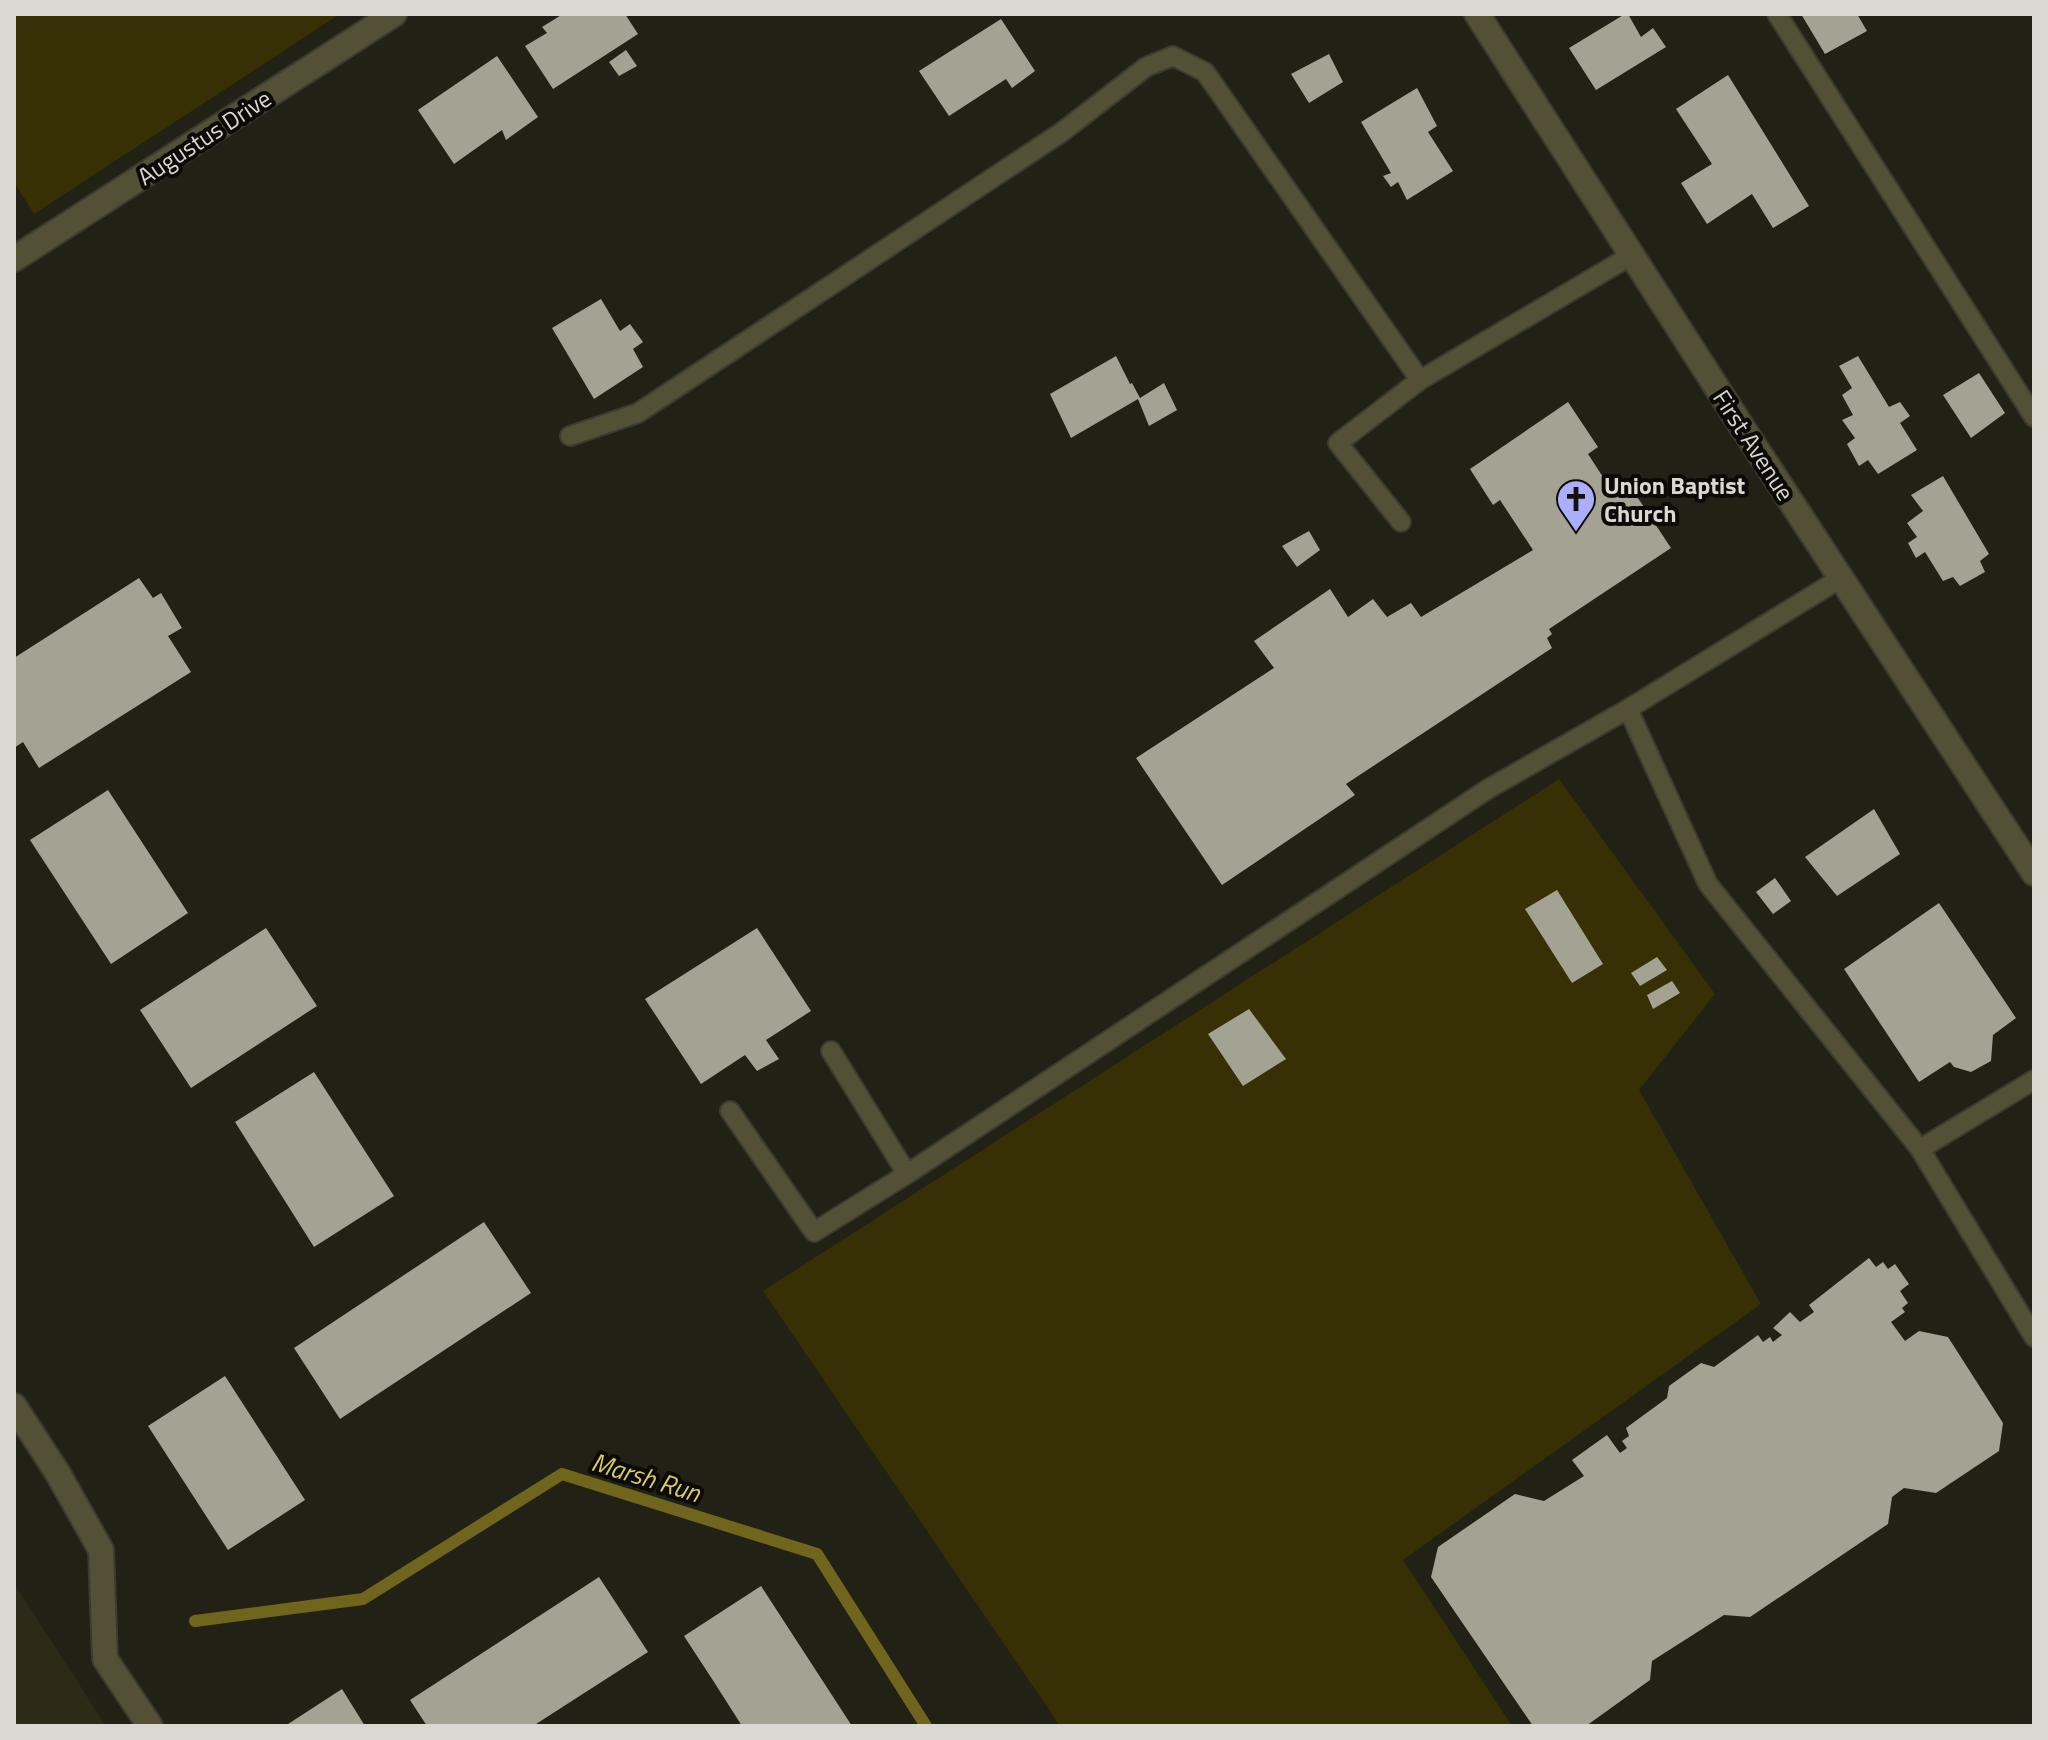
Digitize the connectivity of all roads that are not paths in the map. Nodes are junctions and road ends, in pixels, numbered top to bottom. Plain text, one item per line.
1 (394, 14) edge
2 (1477, 14) edge
3 (1777, 14) edge
4 (1632, 255) junction
5 (14, 259) edge
6 (1420, 380) junction
7 (2034, 417) edge
8 (570, 436) dead end
9 (1401, 522) dead end
10 (1841, 578) junction
11 (1628, 709) junction
12 (2034, 873) edge
13 (831, 1051) dead end
14 (2034, 1080) edge
15 (730, 1111) dead end
16 (1920, 1149) junction
17 (907, 1174) junction
18 (2034, 1337) edge
19 (14, 1406) edge
20 (150, 1726) edge

1 - 5 street, Augustus Drive
2 - 4 street, First Avenue
3 - 7 lane
4 - 6 lane
4 - 10 street, First Avenue
6 - 8 lane
6 - 9 lane
10 - 11 lane
10 - 12 street, First Avenue
11 - 16 lane
11 - 17 lane
13 - 17 lane
14 - 16 lane
15 - 17 lane
16 - 18 lane
19 - 20 street

